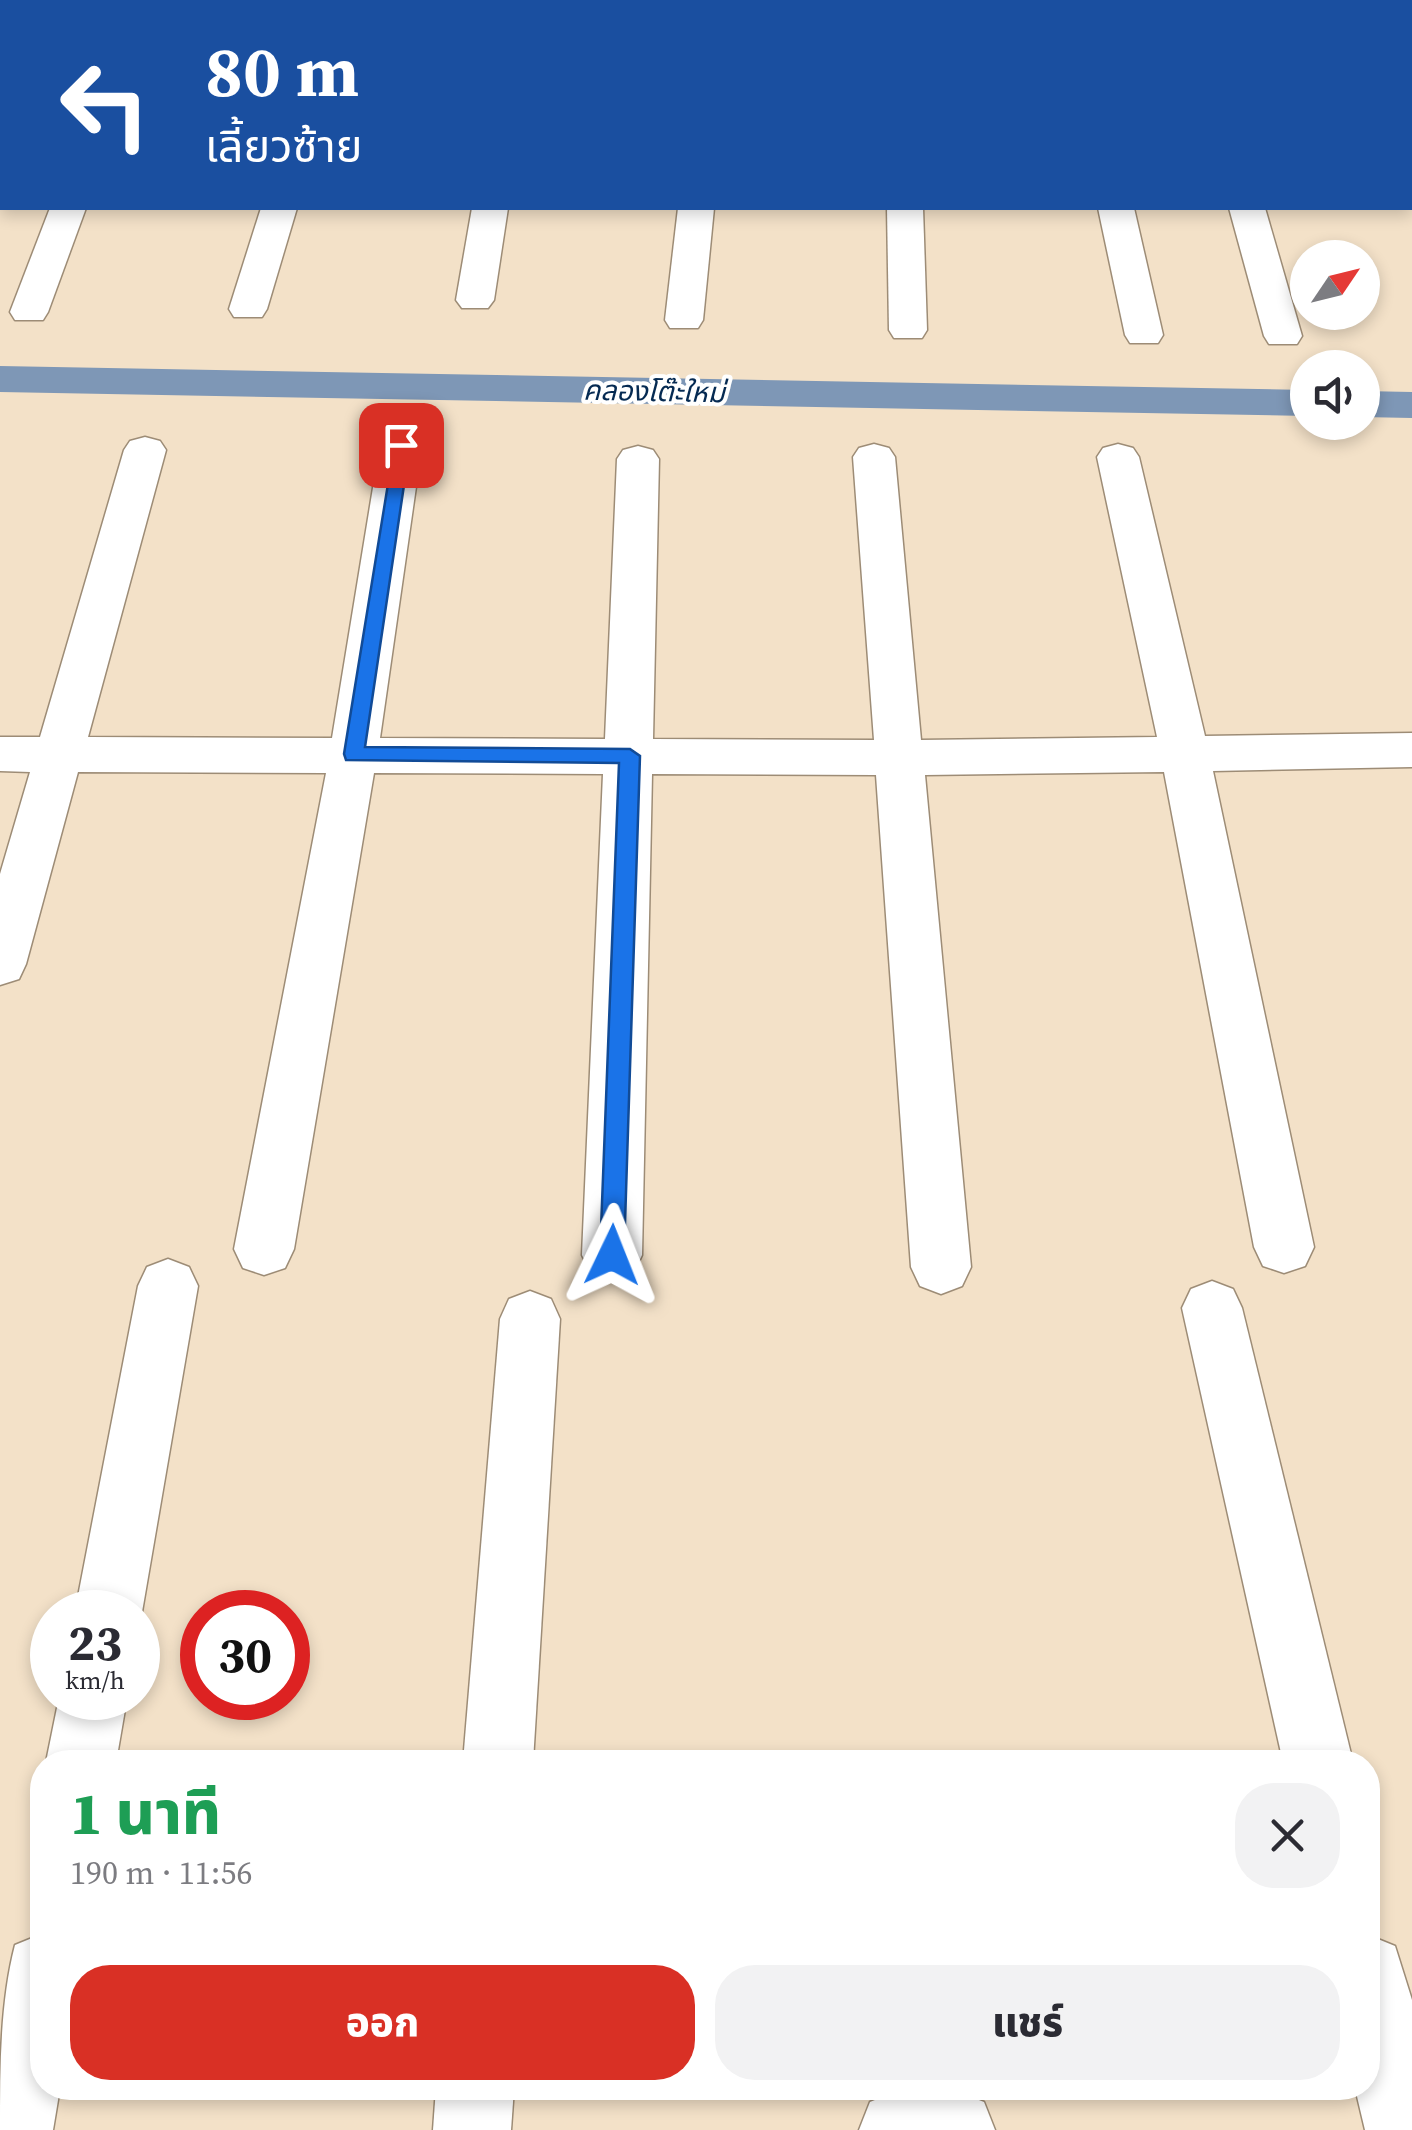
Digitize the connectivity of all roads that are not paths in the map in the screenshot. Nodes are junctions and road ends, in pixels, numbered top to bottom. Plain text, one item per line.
1 (67, 210) edge
2 (278, 210) edge
3 (490, 210) edge
4 (696, 210) edge
5 (905, 210) edge
6 (1116, 210) edge
7 (1248, 210) edge
8 (475, 300) dead end
9 (248, 310) dead end
10 (29, 312) dead end
11 (684, 320) dead end
12 (908, 330) dead end
13 (1144, 335) dead end
14 (1283, 336) dead end
15 (401, 445) dead end
16 (145, 450) dead end
17 (874, 457) dead end
18 (1118, 457) dead end
19 (638, 458) dead end
20 (1412, 732) edge
21 (1412, 750) edge
22 (0, 754) edge
23 (62, 754) junction
24 (354, 754) junction
25 (1197, 754) junction
26 (630, 756) junction
27 (901, 757) junction
28 (0, 964) edge
29 (1284, 1246) dead end
30 (264, 1249) dead end
31 (612, 1255) dead end
32 (941, 1267) dead end
33 (168, 1286) dead end
34 (1212, 1308) dead end
35 (530, 1319) dead end
36 (112, 1590) edge
37 (88, 1720) edge
38 (83, 1750) edge
39 (499, 1750) edge
40 (1315, 1750) edge
41 (1380, 2025) edge
42 (30, 2040) edge
43 (474, 2100) edge
44 (14, 2130) edge
45 (472, 2130) edge
46 (898, 2130) edge
47 (956, 2130) edge
48 (1404, 2130) edge

1 - 10 street
2 - 9 street
3 - 8 street
4 - 11 street
5 - 12 street
6 - 13 street
7 - 14 street
15 - 24 street
16 - 23 street
17 - 27 street
18 - 25 street
19 - 26 street
20 - 25 street
21 - 25 street
22 - 23 street
23 - 24 street
23 - 28 street
24 - 26 street
24 - 30 street
25 - 27 street
25 - 29 street
26 - 27 street
26 - 31 street
27 - 32 street
33 - 36 street
34 - 40 street
35 - 39 street
37 - 38 street
41 - 48 street
42 - 44 street
43 - 45 street
46 - 47 street

